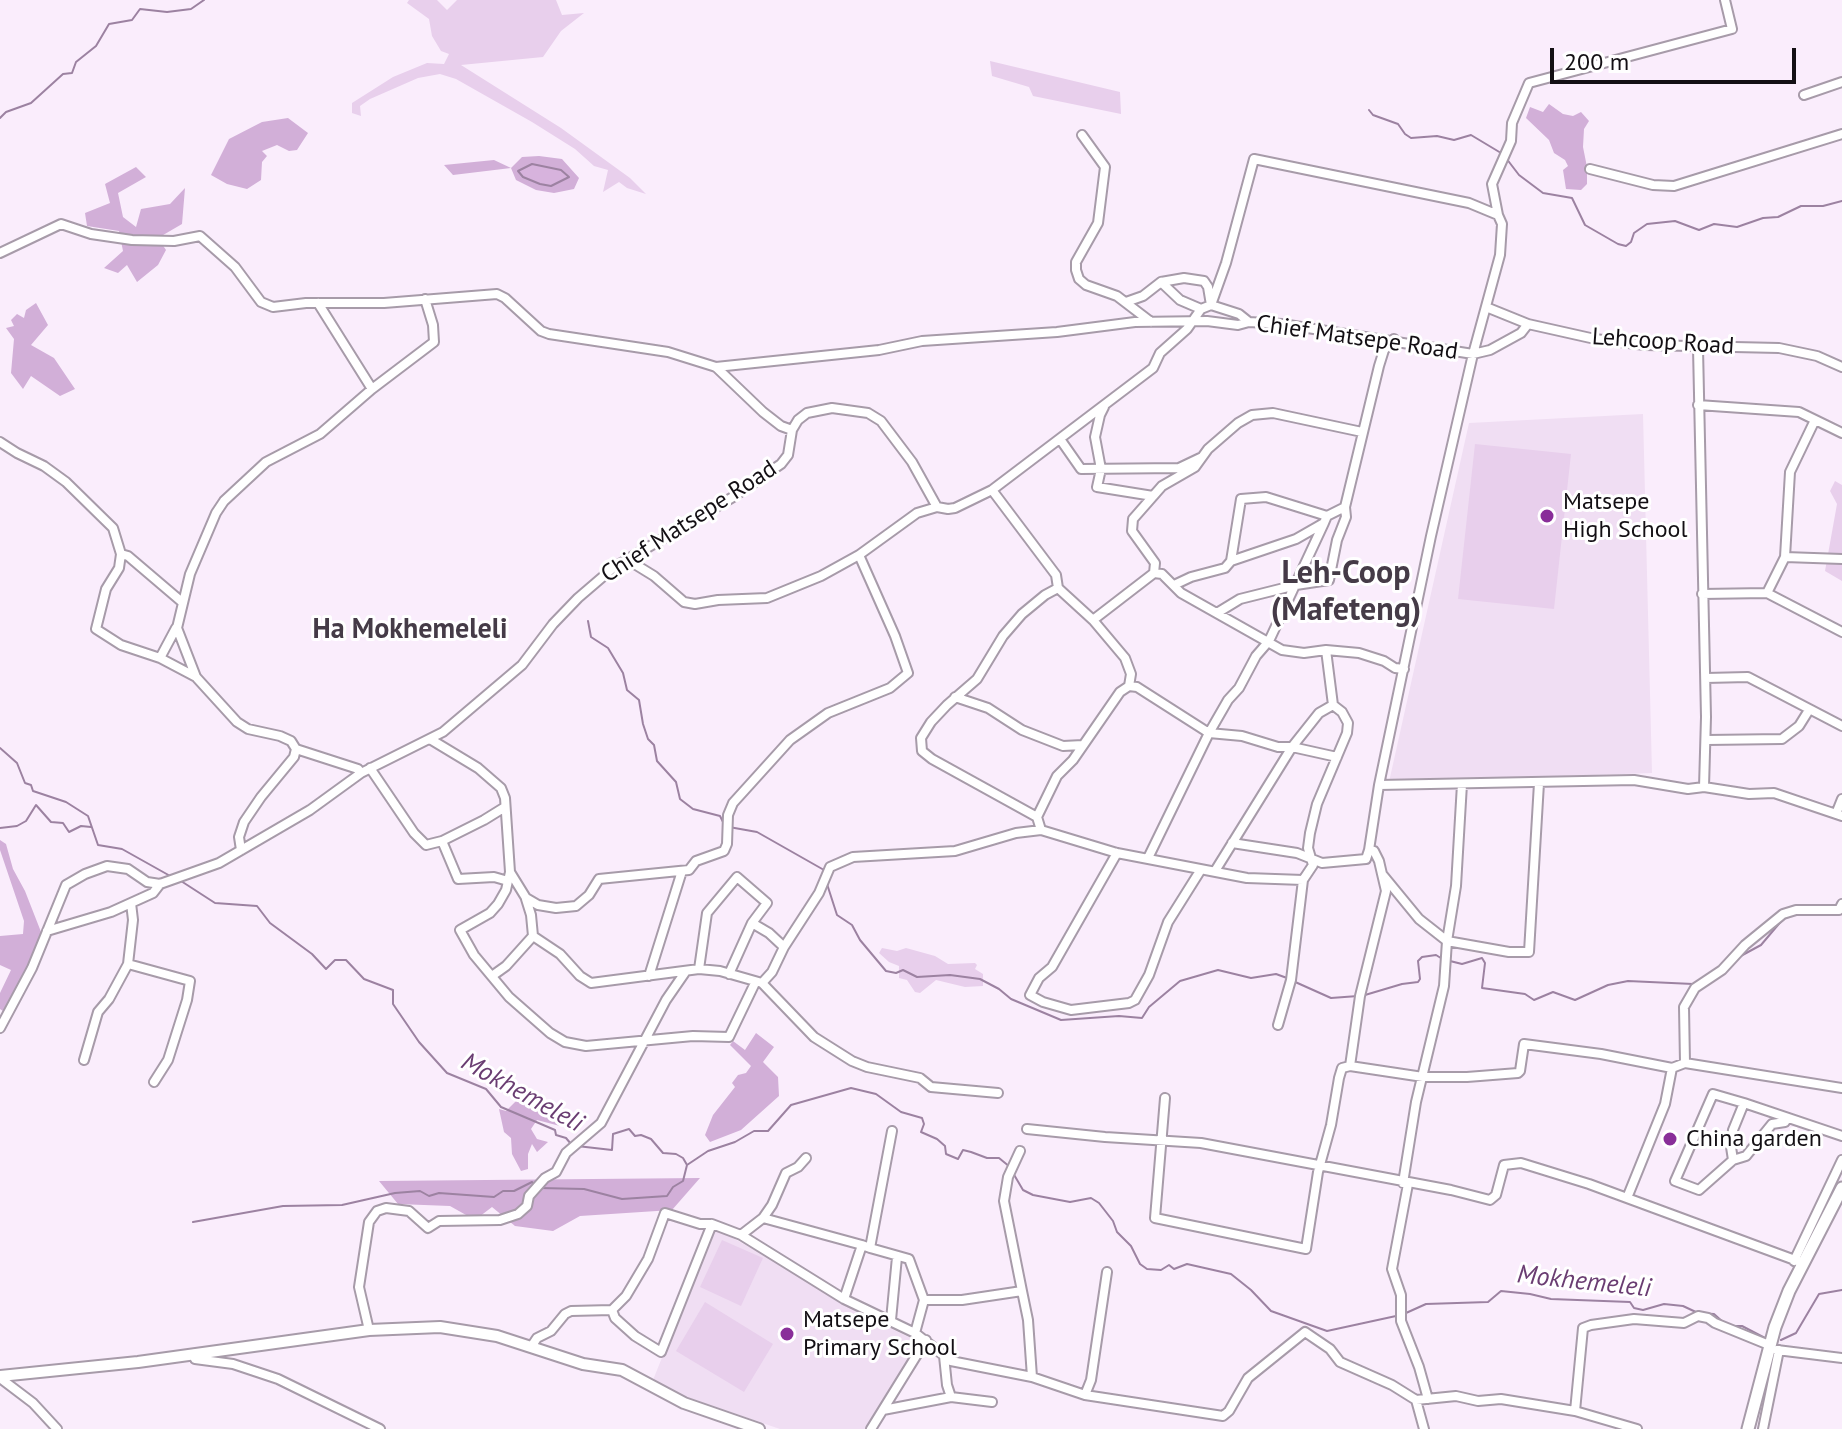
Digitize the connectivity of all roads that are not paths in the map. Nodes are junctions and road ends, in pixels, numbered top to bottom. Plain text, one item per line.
1 (1725, 0) edge
2 (1842, 82) edge
3 (1804, 95) dead end
4 (1842, 134) edge
5 (1082, 135) dead end
6 (1590, 169) dead end
7 (1498, 215) junction
8 (0, 253) edge
9 (1161, 282) junction
10 (425, 299) junction
11 (1126, 302) junction
12 (318, 303) junction
13 (1211, 305) junction
14 (1486, 307) junction
15 (1201, 309) junction
16 (1190, 322) junction
17 (1249, 322) junction
18 (1152, 323) junction
19 (1168, 323) junction
20 (1528, 324) junction
21 (1394, 339) junction
22 (1167, 346) junction
23 (1698, 348) junction
24 (1473, 354) junction
25 (716, 367) junction
26 (1842, 367) edge
27 (372, 389) junction
28 (1108, 402) junction
29 (1698, 405) junction
30 (1815, 420) junction
31 (792, 430) junction
32 (1362, 432) junction
33 (1842, 433) edge
34 (1060, 439) junction
35 (0, 442) edge
36 (1204, 456) junction
37 (1101, 469) junction
38 (992, 490) junction
39 (1153, 496) junction
40 (937, 507) junction
41 (1345, 507) junction
42 (1326, 519) junction
43 (121, 554) junction
44 (859, 555) junction
45 (1785, 557) junction
46 (1842, 559) edge
47 (628, 560) junction
48 (1231, 561) junction
49 (1154, 573) junction
50 (1174, 585) junction
51 (1296, 585) junction
52 (1058, 588) junction
53 (1767, 593) junction
54 (1702, 594) junction
55 (182, 602) junction
56 (1217, 613) junction
57 (1093, 620) junction
58 (177, 628) junction
59 (1842, 632) edge
60 (1269, 641) junction
61 (1326, 650) junction
62 (160, 658) junction
63 (1404, 669) junction
64 (196, 677) junction
65 (1706, 678) junction
66 (1129, 686) junction
67 (955, 697) junction
68 (1333, 705) junction
69 (1809, 710) junction
70 (1842, 726) edge
71 (1209, 733) junction
72 (430, 739) junction
73 (1707, 740) junction
74 (1083, 745) junction
75 (1292, 747) junction
76 (296, 749) junction
77 (1337, 757) junction
78 (366, 770) junction
79 (1539, 783) junction
80 (1462, 784) junction
81 (1379, 785) junction
82 (1704, 787) junction
83 (1842, 799) edge
84 (505, 807) junction
85 (1839, 815) edge
86 (1037, 817) junction
87 (1041, 830) junction
88 (442, 841) junction
89 (1232, 843) junction
90 (241, 850) junction
91 (1369, 850) junction
92 (1117, 853) junction
93 (1148, 858) junction
94 (1312, 859) junction
95 (682, 871) junction
96 (1200, 871) junction
97 (1215, 871) junction
98 (1382, 874) junction
99 (509, 876) junction
100 (1303, 880) junction
101 (160, 884) junction
102 (526, 898) junction
103 (131, 903) junction
104 (1842, 904) edge
105 (752, 923) junction
106 (47, 931) junction
107 (533, 936) junction
108 (1447, 941) junction
109 (784, 947) junction
110 (128, 964) junction
111 (699, 969) junction
112 (686, 971) junction
113 (729, 974) junction
114 (492, 976) junction
115 (649, 976) junction
116 (759, 983) junction
117 (1278, 1025) dead end
118 (0, 1028) edge
119 (645, 1041) junction
120 (84, 1060) dead end
121 (1685, 1063) junction
122 (1350, 1066) junction
123 (1672, 1068) junction
124 (1423, 1077) junction
125 (154, 1082) dead end
126 (1842, 1088) edge
127 (998, 1093) dead end
128 (1165, 1098) dead end
129 (1744, 1103) junction
130 (1787, 1118) junction
131 (1027, 1129) dead end
132 (892, 1131) dead end
133 (1842, 1136) edge
134 (1162, 1139) junction
135 (1020, 1151) dead end
136 (806, 1158) dead end
137 (1733, 1160) junction
138 (1842, 1160) edge
139 (1320, 1165) junction
140 (1406, 1183) junction
141 (1842, 1188) edge
142 (1627, 1198) junction
143 (763, 1218) junction
144 (712, 1224) junction
145 (754, 1226) junction
146 (741, 1235) junction
147 (754, 1245) junction
148 (866, 1247) junction
149 (897, 1257) junction
150 (1798, 1262) junction
151 (1107, 1272) dead end
152 (1022, 1291) junction
153 (844, 1299) junction
154 (924, 1300) junction
155 (612, 1310) junction
156 (891, 1320) junction
157 (369, 1330) junction
158 (915, 1333) junction
159 (926, 1340) junction
160 (531, 1347) junction
161 (1772, 1347) junction
162 (193, 1354) junction
163 (943, 1354) junction
164 (1842, 1358) edge
165 (0, 1377) edge
166 (1032, 1377) junction
167 (1085, 1395) junction
168 (951, 1397) junction
169 (1428, 1399) junction
170 (1416, 1400) junction
171 (992, 1402) dead end
172 (883, 1410) junction
173 (1575, 1411) junction
174 (57, 1429) edge
175 (380, 1429) edge
176 (759, 1429) edge
177 (871, 1429) edge
178 (1424, 1429) edge
179 (1637, 1429) edge
180 (1748, 1429) edge
181 (1763, 1429) edge

1 - 7 street
2 - 3 street
4 - 6 street
5 - 11 street
7 - 13 street
7 - 14 street
8 - 12 street
9 - 11 street
9 - 13 street
9 - 15 street
10 - 12 street
10 - 25 street
10 - 27 street
11 - 18 street
12 - 27 street
13 - 15 street
13 - 17 street
14 - 20 street, Lehcoop Road
14 - 24 street
15 - 16 street
16 - 17 street, Chief Matsepe Road
16 - 19 street, Chief Matsepe Road
16 - 22 street
17 - 21 street, Chief Matsepe Road
18 - 19 street, Chief Matsepe Road
18 - 25 street, Chief Matsepe Road
19 - 22 street
20 - 23 street, Lehcoop Road
20 - 24 street
21 - 24 street, Chief Matsepe Road
21 - 32 street
22 - 28 street
23 - 26 street, Lehcoop Road
23 - 29 street
24 - 63 street
25 - 31 street
27 - 55 street
28 - 34 street
28 - 37 street
29 - 30 street
29 - 54 street
30 - 33 street
30 - 45 street
31 - 40 street, Chief Matsepe Road
31 - 47 street, Chief Matsepe Road
32 - 36 street
32 - 41 street
34 - 37 street
34 - 38 street
35 - 43 street
36 - 37 street
36 - 39 street
37 - 39 street
38 - 40 street
38 - 52 street
39 - 49 street
40 - 44 street
41 - 42 street
41 - 51 street
42 - 48 street
42 - 48 street
42 - 51 street
43 - 55 street
43 - 62 street
44 - 47 street
44 - 95 street
45 - 46 street
45 - 53 street
47 - 72 street, Chief Matsepe Road
48 - 50 street
49 - 50 street
49 - 57 street
50 - 56 street
51 - 56 street
51 - 60 street
52 - 57 street
52 - 67 street
53 - 54 street
53 - 59 street
54 - 65 street
55 - 58 street
56 - 60 street
57 - 66 street
58 - 62 street
58 - 64 street
60 - 61 street
60 - 71 street
61 - 63 street
61 - 68 street
62 - 64 street
63 - 81 street
64 - 76 street
65 - 69 street
65 - 73 street
66 - 71 street
66 - 74 street
67 - 74 street
67 - 86 street
68 - 75 street
68 - 77 street
69 - 70 street
69 - 73 street
71 - 75 street
71 - 93 street
72 - 78 street, Chief Matsepe Road
72 - 84 street
73 - 82 street
74 - 86 street
75 - 77 street
75 - 89 street
76 - 78 street
76 - 90 street
77 - 94 street
78 - 88 street
78 - 90 street, Chief Matsepe Road
79 - 80 street
79 - 82 street
79 - 108 street
80 - 81 street
80 - 108 street
81 - 91 street
82 - 85 street
83 - 85 street
84 - 88 street
84 - 99 street
86 - 87 street
87 - 92 street
87 - 109 street
88 - 99 street
89 - 94 street
89 - 97 street
90 - 101 street, Chief Matsepe Road
91 - 94 street
91 - 98 street
92 - 93 street
92 - 96 street
93 - 96 street
94 - 100 street
95 - 102 street
95 - 115 street
96 - 97 street
97 - 100 street
98 - 108 street
98 - 122 street
99 - 102 street
99 - 114 street
100 - 117 street
101 - 103 street, Chief Matsepe Road
101 - 106 street
102 - 107 street
103 - 106 street, Chief Matsepe Road
103 - 110 street
104 - 121 street
105 - 109 street
105 - 111 street
105 - 113 street
106 - 118 street
107 - 114 street
107 - 115 street
108 - 124 street
109 - 116 street
110 - 120 street
110 - 125 street
111 - 112 street
111 - 113 street
112 - 115 street
112 - 119 street
113 - 116 street
114 - 119 street
116 - 119 street
116 - 127 street
119 - 157 street
121 - 123 street
121 - 126 street
122 - 124 street
122 - 139 street
123 - 124 street
123 - 142 street
124 - 140 street
128 - 134 street
129 - 130 street
129 - 137 street
129 - 137 street
130 - 133 street
130 - 137 street
131 - 134 street
132 - 148 street
134 - 139 street
134 - 139 street
135 - 152 street
136 - 143 street
138 - 150 street
139 - 140 street
140 - 142 street
140 - 169 street
141 - 150 main road
142 - 150 street
143 - 145 street
143 - 148 street
144 - 146 street
144 - 155 street
144 - 155 street
145 - 146 street
145 - 147 street
146 - 147 street
147 - 153 street
148 - 149 street
148 - 153 street
149 - 154 street
149 - 156 street
150 - 161 main road
151 - 167 street
152 - 154 street
152 - 166 street
153 - 156 street
154 - 158 street
155 - 160 street
156 - 158 street
157 - 160 street
157 - 162 street
158 - 159 street
159 - 163 street
159 - 172 street
160 - 176 street
161 - 164 street
161 - 173 street
161 - 180 main road
161 - 181 street
162 - 165 street
162 - 175 street
163 - 166 street
163 - 168 street
165 - 174 street
166 - 167 street
167 - 170 street
168 - 171 street
168 - 172 street
169 - 170 street
169 - 173 street
170 - 178 street
172 - 177 street
173 - 179 street

